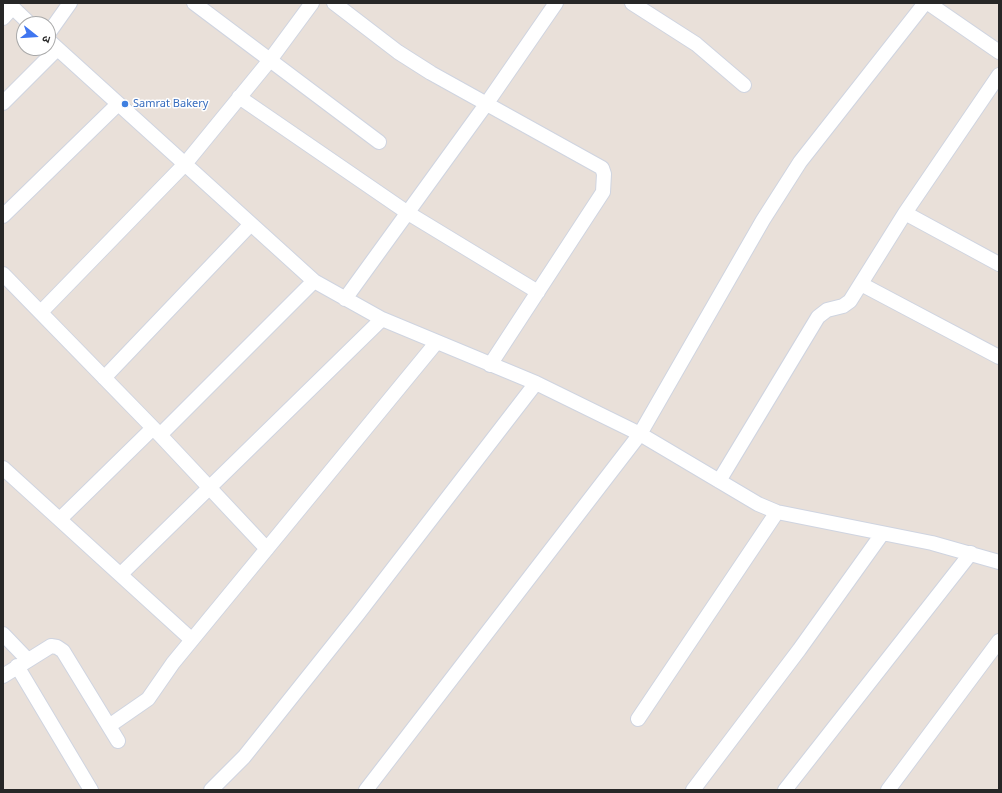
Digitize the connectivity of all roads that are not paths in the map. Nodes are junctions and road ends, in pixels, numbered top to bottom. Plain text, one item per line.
1 (70, 3) edge
2 (194, 3) edge
3 (312, 3) edge
4 (334, 3) edge
5 (556, 3) edge
6 (632, 3) edge
7 (927, 3) edge
8 (8, 10) edge
9 (17, 16) edge
10 (56, 23) edge
11 (56, 48) edge
12 (999, 52) edge
13 (42, 56) edge
14 (270, 60) junction
15 (999, 75) edge
16 (744, 85) dead end
17 (239, 97) junction
18 (3, 103) edge
19 (487, 103) junction
20 (118, 104) junction
21 (379, 142) dead end
22 (185, 164) junction
23 (906, 212) junction
24 (408, 213) junction
25 (3, 216) edge
26 (251, 224) junction
27 (999, 264) edge
28 (3, 274) edge
29 (314, 280) junction
30 (861, 284) junction
31 (538, 292) junction
32 (345, 299) junction
33 (41, 312) junction
34 (382, 319) junction
35 (436, 343) junction
36 (999, 357) edge
37 (490, 365) junction
38 (104, 378) junction
39 (536, 383) junction
40 (157, 432) junction
41 (640, 434) junction
42 (3, 468) edge
43 (719, 481) junction
44 (208, 488) junction
45 (776, 512) junction
46 (60, 520) junction
47 (882, 534) junction
48 (267, 549) junction
49 (971, 553) junction
50 (999, 562) edge
51 (121, 574) junction
52 (3, 634) edge
53 (192, 640) junction
54 (999, 641) edge
55 (22, 663) junction
56 (3, 676) edge
57 (638, 719) dead end
58 (109, 726) junction
59 (118, 741) dead end
60 (91, 790) edge
61 (211, 790) edge
62 (366, 790) edge
63 (693, 790) edge
64 (785, 790) edge
65 (888, 790) edge

1 - 10 street
2 - 14 street
3 - 14 street
4 - 19 street
5 - 19 street
6 - 16 street
7 - 12 street
7 - 41 street
8 - 9 street
11 - 20 street
13 - 18 street
14 - 17 street
14 - 21 street
15 - 23 street
17 - 22 street
17 - 24 street
19 - 24 street
19 - 31 street
20 - 22 street
20 - 25 street
22 - 26 street
22 - 33 street
23 - 27 street
23 - 30 street
24 - 31 street
24 - 32 street
26 - 29 street
26 - 38 street
28 - 33 street
29 - 32 street
29 - 40 street
30 - 36 street
30 - 43 street
31 - 37 street
32 - 34 street
33 - 38 street
34 - 35 street
34 - 44 street
35 - 37 street
35 - 48 street
37 - 39 street
38 - 40 street
39 - 41 street
39 - 61 street
40 - 44 street
40 - 46 street
41 - 43 street
41 - 62 street
42 - 46 street
43 - 45 street
44 - 48 street
44 - 51 street
45 - 47 street
45 - 57 street
46 - 51 street
47 - 49 street
47 - 63 street
48 - 53 street
49 - 50 street
49 - 64 street
51 - 53 street
52 - 55 street
53 - 58 street
54 - 65 street
55 - 56 street
55 - 58 street
55 - 60 street
58 - 59 street

